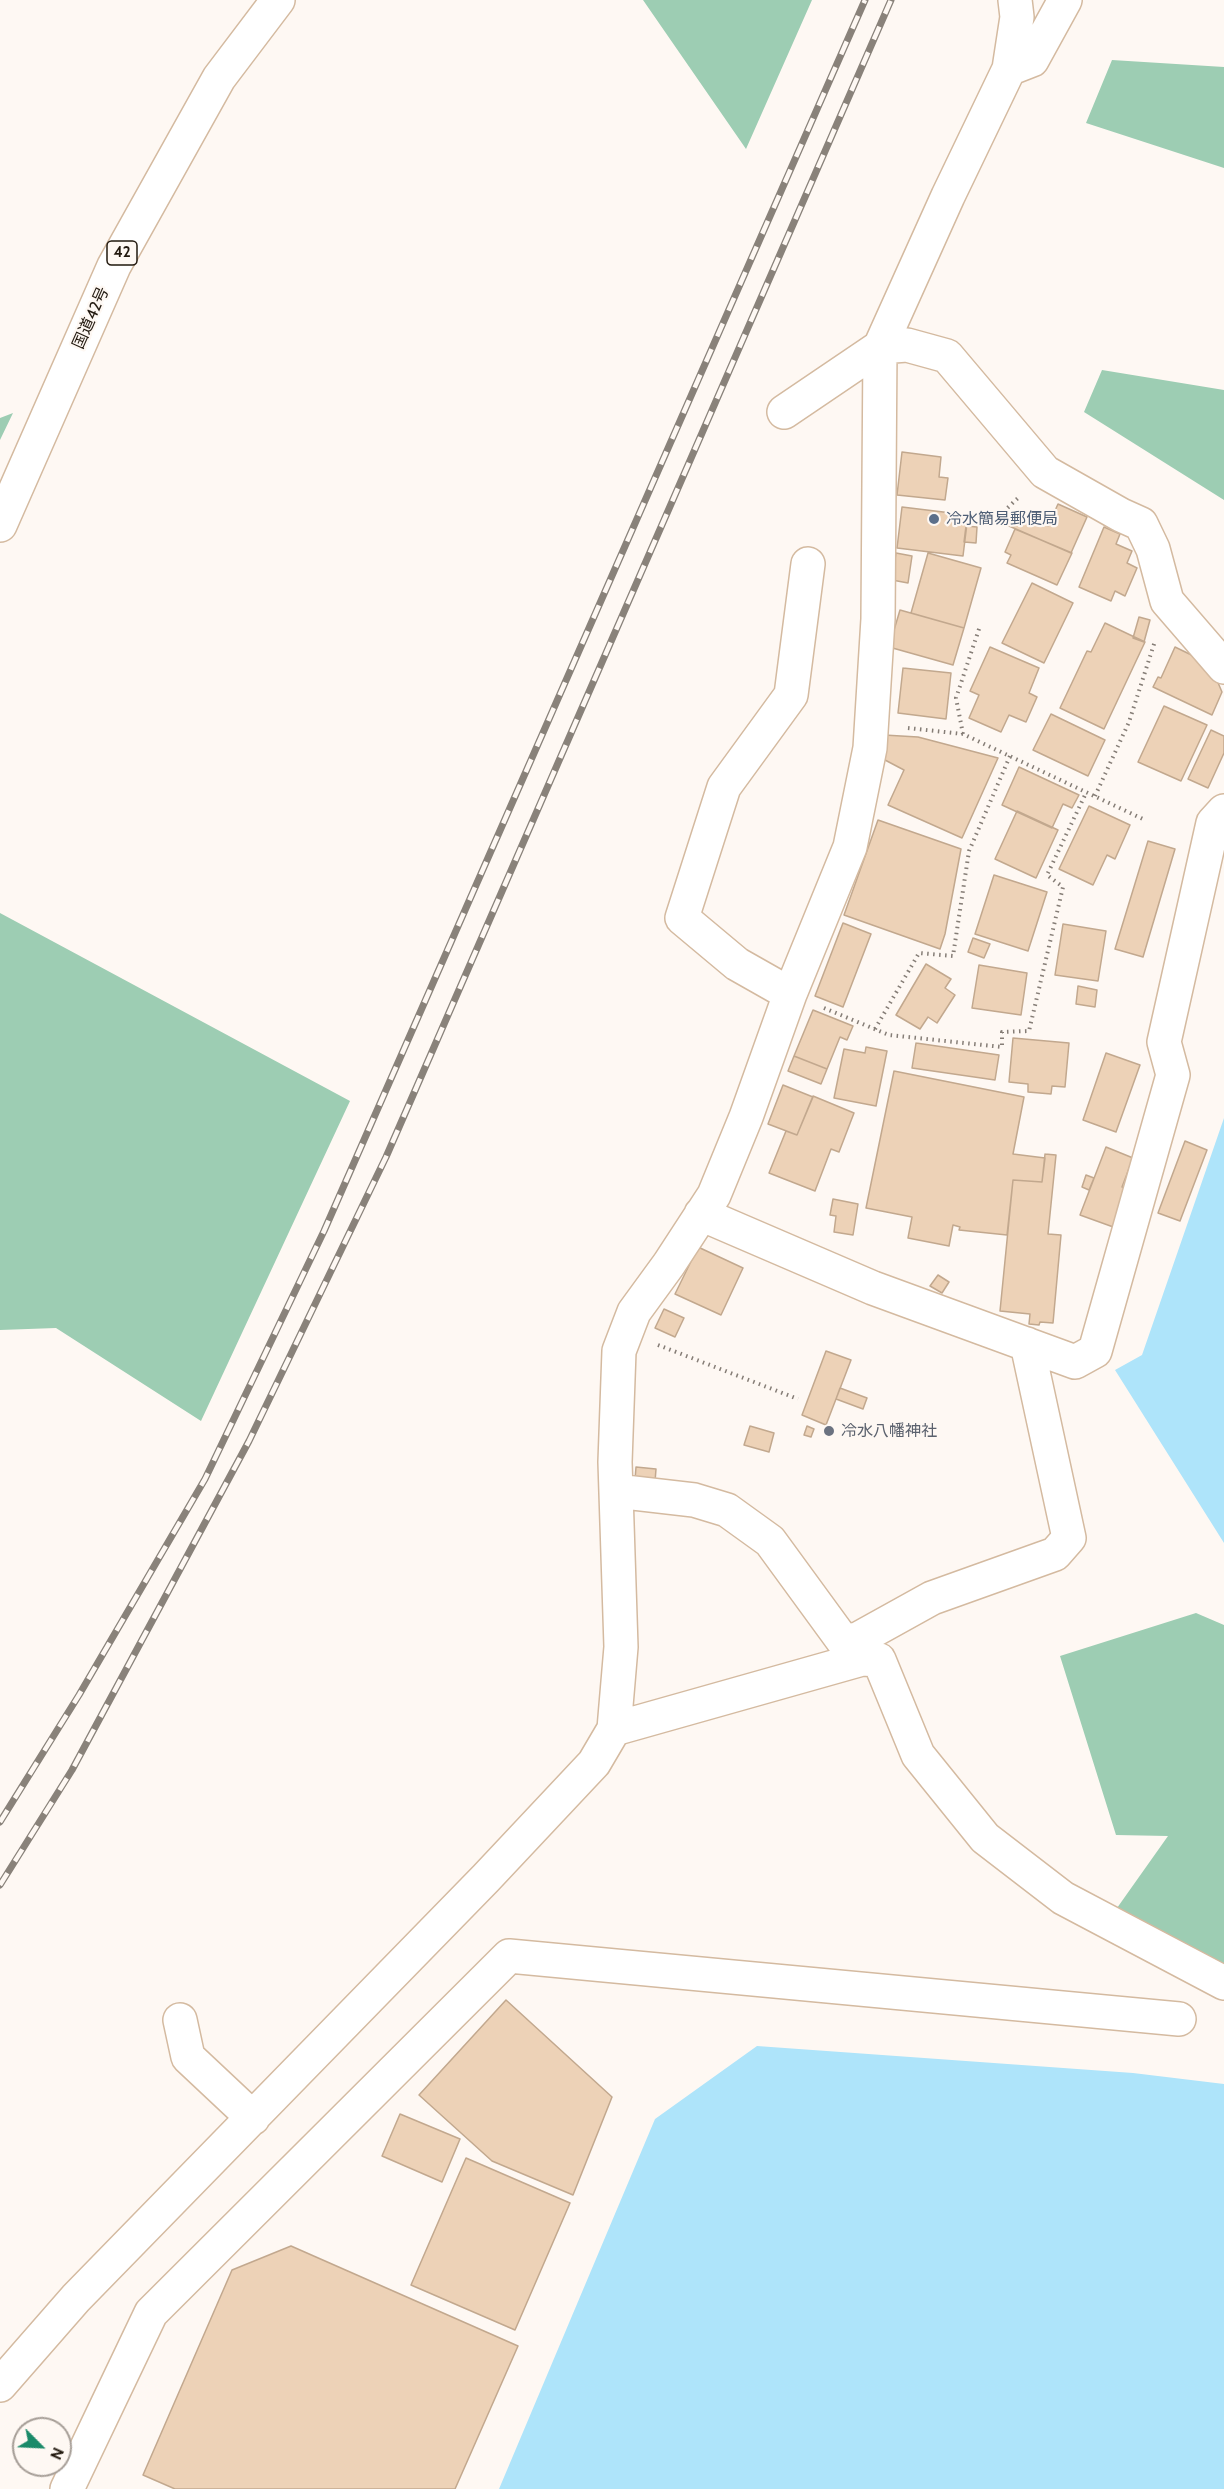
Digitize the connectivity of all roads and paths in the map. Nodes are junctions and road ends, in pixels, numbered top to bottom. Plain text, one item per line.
1 (278, 0) edge
2 (1015, 0) edge
3 (1065, 0) edge
4 (1009, 69) junction
5 (880, 347) junction
6 (784, 412) dead end
7 (0, 525) edge
8 (808, 564) dead end
9 (1167, 601) junction
10 (980, 626) dead end
11 (1224, 668) edge
12 (872, 723) junction
13 (963, 734) junction
14 (1010, 756) junction
15 (1086, 793) junction
16 (1095, 796) junction
17 (1224, 811) edge
18 (1144, 820) dead end
19 (790, 994) junction
20 (875, 1029) junction
21 (701, 1214) junction
22 (626, 1333) junction
23 (1027, 1344) junction
24 (798, 1399) dead end
25 (616, 1491) junction
26 (860, 1649) junction
27 (614, 1729) junction
28 (1224, 1983) edge
29 (1179, 2019) dead end
30 (180, 2020) dead end
31 (253, 2118) junction
32 (0, 2385) edge
33 (68, 2489) edge

1 - 7 main road, 国道42号 / 42
2 - 4 main road
3 - 4 main road
4 - 5 main road
5 - 6 main road
5 - 9 main road
5 - 12 main road
8 - 19 main road
9 - 11 main road
9 - 16 path
10 - 13 path
12 - 13 path
12 - 19 main road
13 - 14 path
14 - 15 path
14 - 20 path
15 - 16 path
15 - 20 path
16 - 18 path
17 - 23 main road
19 - 20 path
19 - 21 main road
21 - 22 main road
21 - 23 main road
22 - 24 path
22 - 25 main road
23 - 26 main road
25 - 26 main road
25 - 27 main road
26 - 27 main road
26 - 28 main road
27 - 31 main road
29 - 33 main road
30 - 31 main road
31 - 32 main road

